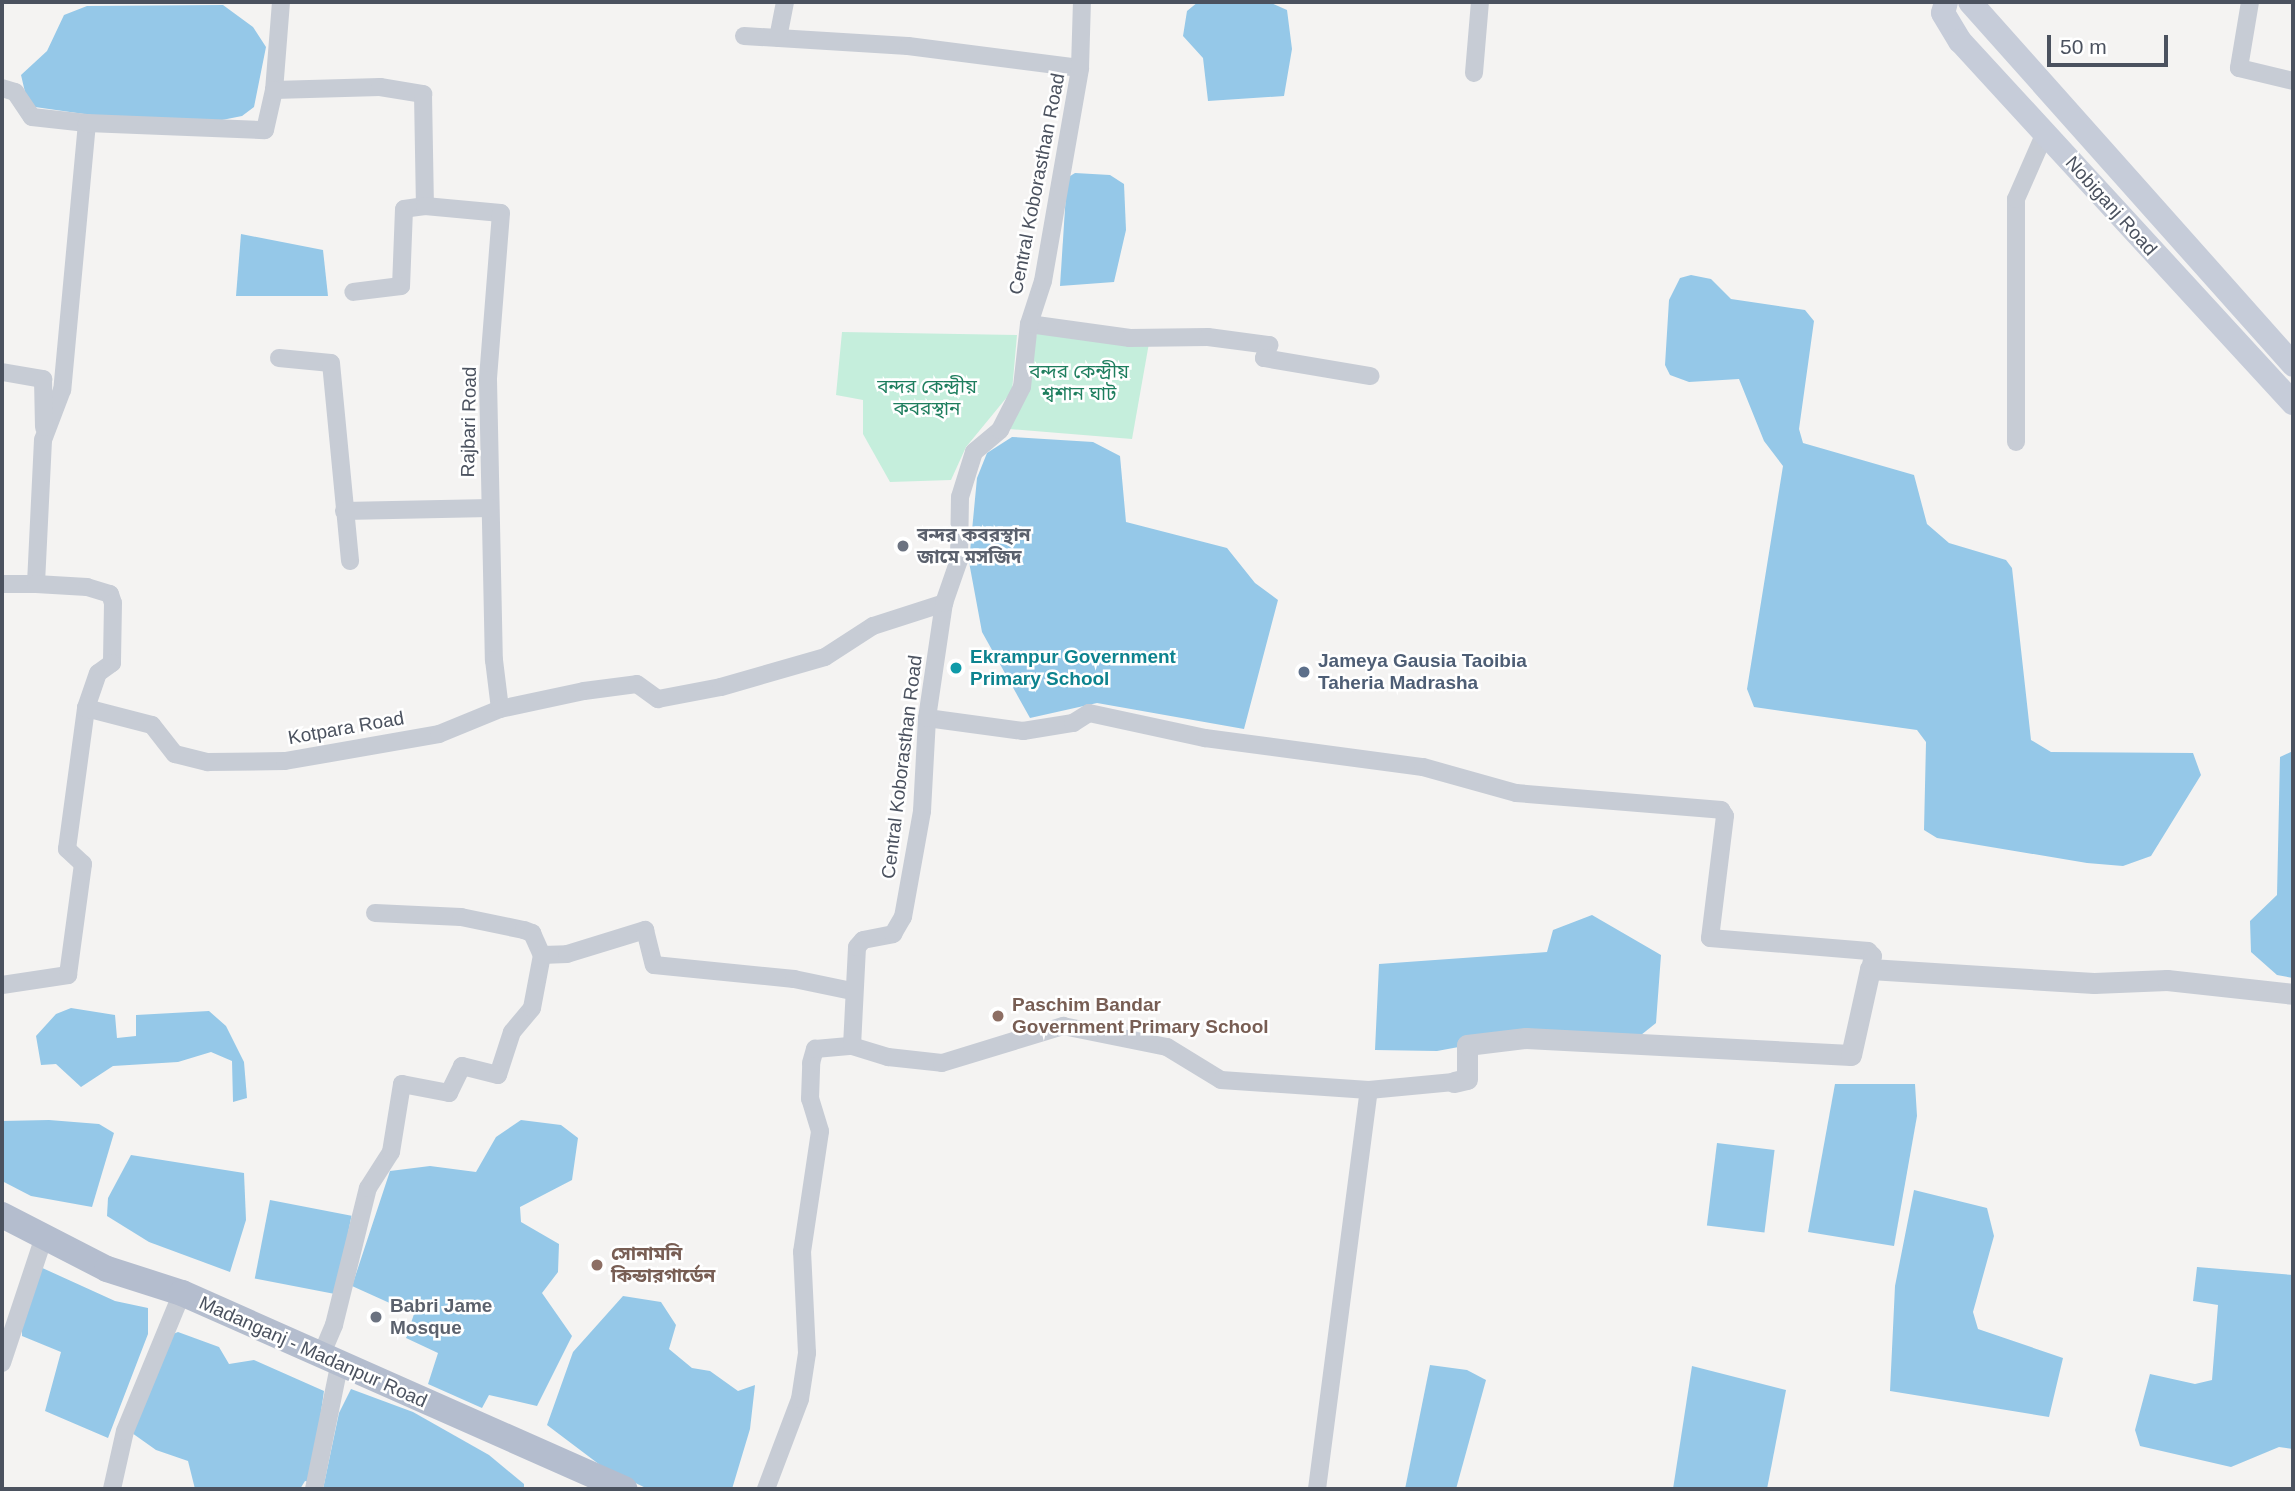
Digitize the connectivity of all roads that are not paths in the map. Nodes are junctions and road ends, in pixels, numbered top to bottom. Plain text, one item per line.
1 (281, 2) edge
2 (785, 2) edge
3 (1082, 2) edge
4 (1480, 2) edge
5 (1946, 2) edge
6 (1970, 2) edge
7 (2250, 2) edge
8 (744, 37) dead end
9 (778, 38) junction
10 (1080, 68) junction
11 (1474, 73) dead end
12 (2293, 81) edge
13 (2, 88) edge
14 (274, 90) junction
15 (87, 122) junction
16 (2045, 133) junction
17 (425, 206) junction
18 (353, 292) dead end
19 (1029, 324) junction
20 (279, 358) dead end
21 (2293, 365) edge
22 (2, 372) edge
23 (1370, 376) dead end
24 (2293, 403) edge
25 (43, 440) junction
26 (2016, 442) dead end
27 (490, 508) junction
28 (344, 511) junction
29 (350, 561) dead end
30 (2, 584) edge
31 (36, 584) junction
32 (944, 603) junction
33 (86, 708) junction
34 (500, 709) junction
35 (927, 718) junction
36 (375, 913) dead end
37 (542, 956) junction
38 (1870, 969) junction
39 (2, 985) edge
40 (852, 991) junction
41 (2293, 995) edge
42 (852, 1046) junction
43 (1454, 1082) joint
44 (1369, 1090) junction
45 (2, 1215) edge
46 (45, 1234) junction
47 (182, 1293) junction
48 (330, 1362) junction
49 (2, 1363) edge
50 (112, 1489) edge
51 (314, 1489) edge
52 (625, 1489) edge
53 (766, 1489) edge
54 (1317, 1489) edge

1 - 14 street
2 - 9 street
3 - 10 street, Central Koborasthan Road
4 - 11 street
5 - 16 main road, Nobiganj Road
6 - 21 main road, Nobiganj Road
7 - 12 street
8 - 9 street
9 - 10 street
10 - 19 street, Central Koborasthan Road
13 - 15 street
14 - 15 street
14 - 17 street
15 - 25 street
16 - 24 main road, Nobiganj Road
16 - 26 street
17 - 18 street
17 - 27 street, Rajbari Road
19 - 23 street
19 - 32 street, Central Koborasthan Road
20 - 28 street
22 - 25 street
25 - 31 street
27 - 28 street
27 - 34 street, Rajbari Road
28 - 29 street
30 - 31 street
31 - 33 street
32 - 34 street, Kotpara Road
32 - 35 street, Central Koborasthan Road
33 - 34 street, Kotpara Road
33 - 39 street
35 - 38 street
35 - 40 street, Central Koborasthan Road
36 - 37 street
37 - 40 street
37 - 48 street
38 - 41 street
38 - 43 street
40 - 42 street, Central Koborasthan Road
42 - 44 street
42 - 53 street
43 - 44 street
44 - 54 street
45 - 46 main road, Madanganj - Madanpur Road
46 - 47 main road, Madanganj - Madanpur Road
46 - 49 street
47 - 48 main road, Madanganj - Madanpur Road
47 - 50 street
48 - 51 street
48 - 52 main road, Madanganj - Madanpur Road

